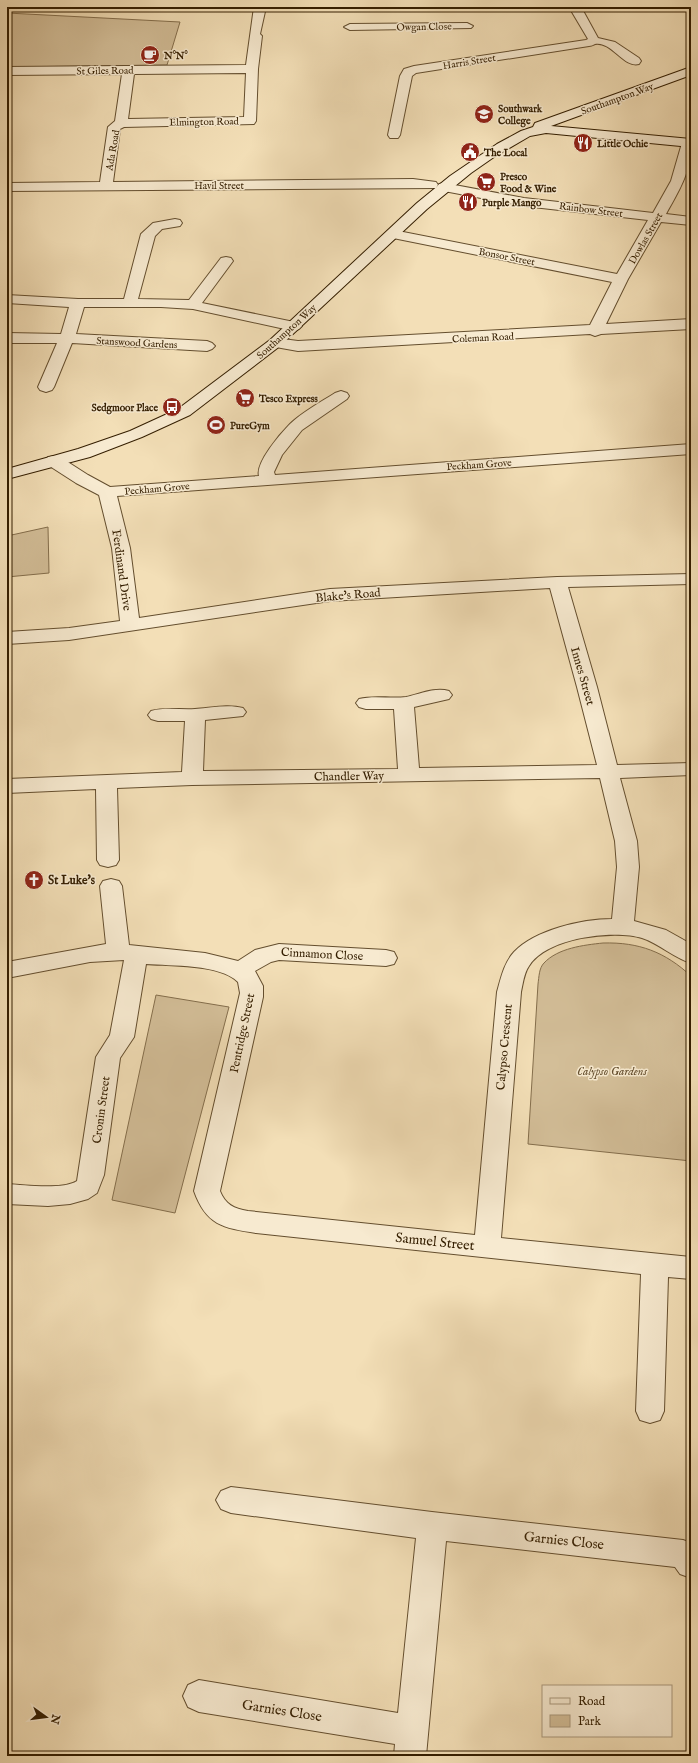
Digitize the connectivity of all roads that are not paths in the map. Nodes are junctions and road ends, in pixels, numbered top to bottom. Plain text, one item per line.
1 (260, 7) edge
2 (379, 7) edge
3 (382, 7) edge
4 (450, 7) edge
5 (575, 7) edge
6 (467, 26) dead end
7 (350, 27) dead end
8 (382, 27) junction
9 (594, 40) junction
10 (635, 61) dead end
11 (252, 69) junction
12 (128, 70) junction
13 (7, 72) edge
14 (691, 72) edge
15 (121, 123) junction
16 (540, 129) junction
17 (394, 135) dead end
18 (689, 143) edge
19 (106, 186) junction
20 (438, 186) junction
21 (7, 187) edge
22 (657, 217) junction
23 (691, 222) edge
24 (175, 223) dead end
25 (393, 234) junction
26 (226, 261) dead end
27 (621, 279) junction
28 (7, 299) edge
29 (130, 302) junction
30 (78, 303) junction
31 (193, 305) junction
32 (691, 324) edge
33 (294, 326) junction
34 (595, 331) junction
35 (7, 338) edge
36 (66, 339) junction
37 (275, 343) junction
38 (207, 346) dead end
39 (46, 388) dead end
40 (341, 396) dead end
41 (691, 449) edge
42 (54, 461) junction
43 (7, 474) edge
44 (268, 479) junction
45 (108, 492) junction
46 (691, 579) edge
47 (557, 582) junction
48 (130, 625) junction
49 (7, 638) edge
50 (442, 695) dead end
51 (366, 703) dead end
52 (404, 703) junction
53 (236, 712) dead end
54 (158, 715) dead end
55 (195, 715) junction
56 (691, 769) edge
57 (608, 772) junction
58 (409, 774) junction
59 (192, 778) junction
60 (106, 781) junction
61 (7, 786) edge
62 (108, 860) dead end
63 (111, 886) dead end
64 (622, 927) junction
65 (127, 954) junction
66 (691, 955) edge
67 (386, 958) dead end
68 (7, 970) edge
69 (240, 971) junction
70 (7, 1194) edge
71 (217, 1211) joint
72 (487, 1246) junction
73 (655, 1264) junction
74 (691, 1268) edge
75 (650, 1411) dead end
76 (231, 1500) dead end
77 (432, 1526) junction
78 (691, 1564) edge
79 (199, 1696) dead end
80 (411, 1744) edge

1 - 11 street, Elmington Road
2 - 3 street
3 - 4 street
3 - 8 street, Owgan Close
5 - 9 street
6 - 8 street, Owgan Close
7 - 8 street, Owgan Close
9 - 10 street
9 - 17 street, Harris Street
11 - 12 street, St Giles Road
11 - 15 street, Elmington Road
12 - 13 street, St Giles Road
12 - 15 street, Ada Road
14 - 16 street, Southampton Way
15 - 19 street, Ada Road
16 - 18 street
16 - 20 street, Southampton Way
18 - 22 street, Dowlas Street
19 - 20 street, Havil Street
19 - 21 street, Havil Street
20 - 22 street, Rainbow Street
20 - 25 street, Southampton Way
22 - 23 street, Rainbow Street
22 - 27 street, Dowlas Street
24 - 29 street
25 - 27 street, Bonsor Street
25 - 33 street, Southampton Way
26 - 31 street
27 - 34 street, Dowlas Street
28 - 30 street
29 - 30 street
29 - 31 street
30 - 36 street
31 - 33 street
32 - 34 street, Coleman Road
33 - 37 street, Southampton Way
34 - 37 street, Coleman Road
35 - 36 street, Stanswood Gardens
36 - 38 street, Stanswood Gardens
36 - 39 street
37 - 42 street, Southampton Way
40 - 44 street
41 - 44 street, Peckham Grove
42 - 43 street, Southampton Way
42 - 45 street, Peckham Grove
44 - 45 street, Peckham Grove
45 - 48 street, Ferdinand Drive
46 - 47 street, Blake's Road
47 - 48 street, Blake's Road
47 - 57 street, Innes Street
48 - 49 street, Blake's Road
50 - 52 street
51 - 52 street
52 - 58 street
53 - 55 street
54 - 55 street
55 - 59 street
56 - 57 street, Chandler Way
57 - 58 street, Chandler Way
57 - 64 street
58 - 59 street, Chandler Way
59 - 60 street, Chandler Way
60 - 61 street, Chandler Way
60 - 62 street
63 - 65 street, Cronin Street
64 - 66 street, Calypso Crescent
64 - 72 street, Calypso Crescent
65 - 68 street
65 - 69 street
65 - 70 street, Cronin Street
67 - 69 street, Cinnamon Close
69 - 71 street, Pentridge Street
71 - 72 street, Samuel Street
72 - 73 street, Samuel Street
73 - 74 street, Samuel Street
73 - 75 street
76 - 77 street, Garnies Close
77 - 78 street, Garnies Close
77 - 80 street, Garnies Close
79 - 80 street, Garnies Close

